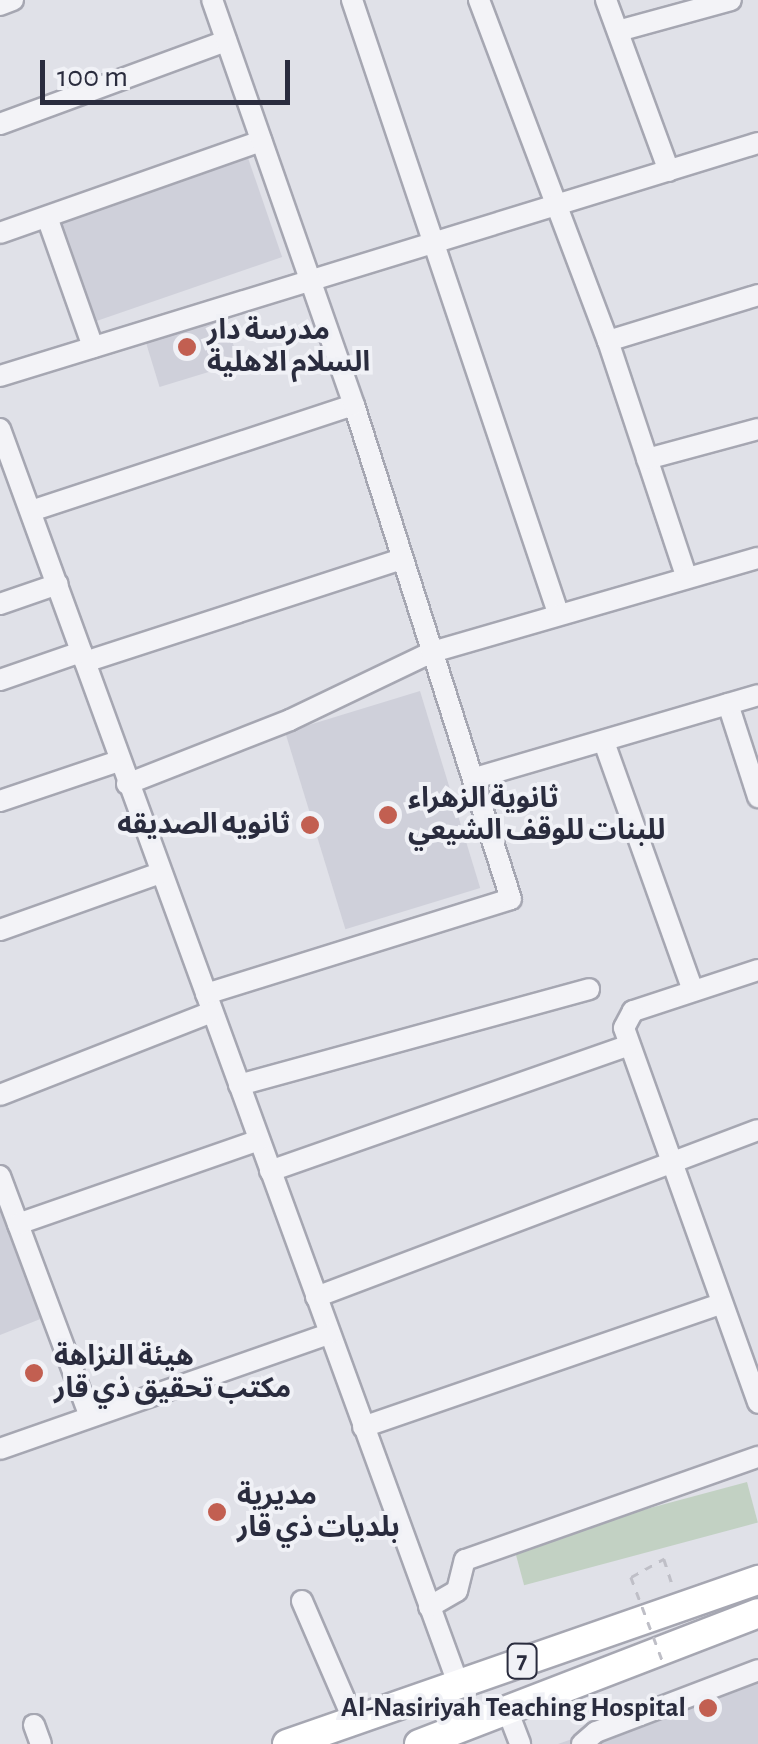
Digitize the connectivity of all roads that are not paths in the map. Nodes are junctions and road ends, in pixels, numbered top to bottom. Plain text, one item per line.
1 (13, 0) edge
2 (212, 0) edge
3 (352, 0) edge
4 (480, 0) edge
5 (606, 0) edge
6 (730, 0) edge
7 (0, 5) edge
8 (618, 32) junction
9 (226, 41) junction
10 (0, 124) edge
11 (261, 141) junction
12 (758, 144) edge
13 (669, 171) junction
14 (557, 206) junction
15 (47, 217) junction
16 (0, 233) edge
17 (436, 242) junction
18 (309, 280) junction
19 (758, 295) edge
20 (608, 341) junction
21 (94, 347) junction
22 (0, 376) edge
23 (354, 405) junction
24 (0, 428) edge
25 (757, 431) edge
26 (647, 459) junction
27 (31, 512) junction
28 (758, 558) edge
29 (402, 559) junction
30 (686, 576) junction
31 (58, 584) junction
32 (0, 604) edge
33 (558, 613) junction
34 (432, 652) junction
35 (83, 657) junction
36 (0, 680) edge
37 (758, 695) edge
38 (728, 704) junction
39 (604, 742) junction
40 (119, 762) junction
41 (475, 778) junction
42 (127, 784) junction
43 (758, 798) edge
44 (0, 801) edge
45 (160, 873) junction
46 (0, 930) edge
47 (758, 970) edge
48 (589, 990) dead end
49 (693, 990) junction
50 (209, 1003) junction
51 (630, 1045) junction
52 (239, 1085) junction
53 (0, 1095) edge
54 (758, 1130) edge
55 (259, 1140) junction
56 (671, 1160) junction
57 (270, 1170) junction
58 (0, 1176) edge
59 (18, 1224) junction
60 (316, 1297) junction
61 (720, 1304) junction
62 (329, 1334) junction
63 (758, 1402) edge
64 (90, 1417) junction
65 (363, 1426) junction
66 (0, 1449) edge
67 (758, 1457) edge
68 (758, 1580) edge
69 (302, 1601) dead end
70 (429, 1607) junction
71 (758, 1613) edge
72 (758, 1670) edge
73 (458, 1683) junction
74 (508, 1712) junction
75 (354, 1721) junction
76 (287, 1744) edge
77 (418, 1744) edge
78 (520, 1744) edge
79 (582, 1744) edge

1 - 7 street
2 - 9 street
3 - 17 street
4 - 14 street
5 - 8 street
6 - 8 street
8 - 13 street
9 - 10 street
9 - 11 street
11 - 15 street
11 - 18 street
12 - 13 street
13 - 14 street
14 - 17 street
14 - 20 street
15 - 16 street
15 - 21 street
17 - 18 street
17 - 33 street
18 - 21 street
18 - 23 street
19 - 20 street
20 - 26 street
21 - 22 street
23 - 27 street
23 - 29 street
24 - 27 street
25 - 26 street
26 - 30 street
27 - 31 street
28 - 30 street
29 - 34 street
29 - 35 street
30 - 33 street
31 - 32 street
31 - 35 street
33 - 34 street
34 - 41 street
34 - 42 street
35 - 36 street
35 - 40 street
37 - 38 street
38 - 39 street
38 - 43 street
39 - 41 street
39 - 49 street
40 - 42 street
40 - 44 street
41 - 50 street
42 - 45 street
45 - 46 street
45 - 50 street
47 - 49 street
48 - 52 street
49 - 51 street
50 - 52 street
50 - 53 street
51 - 56 street
51 - 57 street
52 - 55 street
54 - 56 street
55 - 57 street
55 - 59 street
56 - 60 street
56 - 61 street
57 - 60 street
58 - 59 street
59 - 64 street
60 - 62 street
61 - 63 street
61 - 65 street
62 - 64 street
62 - 65 street
64 - 66 street
65 - 70 street
67 - 70 street
68 - 73 highway, 7
69 - 75 street
70 - 73 street
71 - 74 highway, 7
72 - 79 street
73 - 75 highway, 7
74 - 77 highway, 7
74 - 78 street
75 - 76 highway, 7

